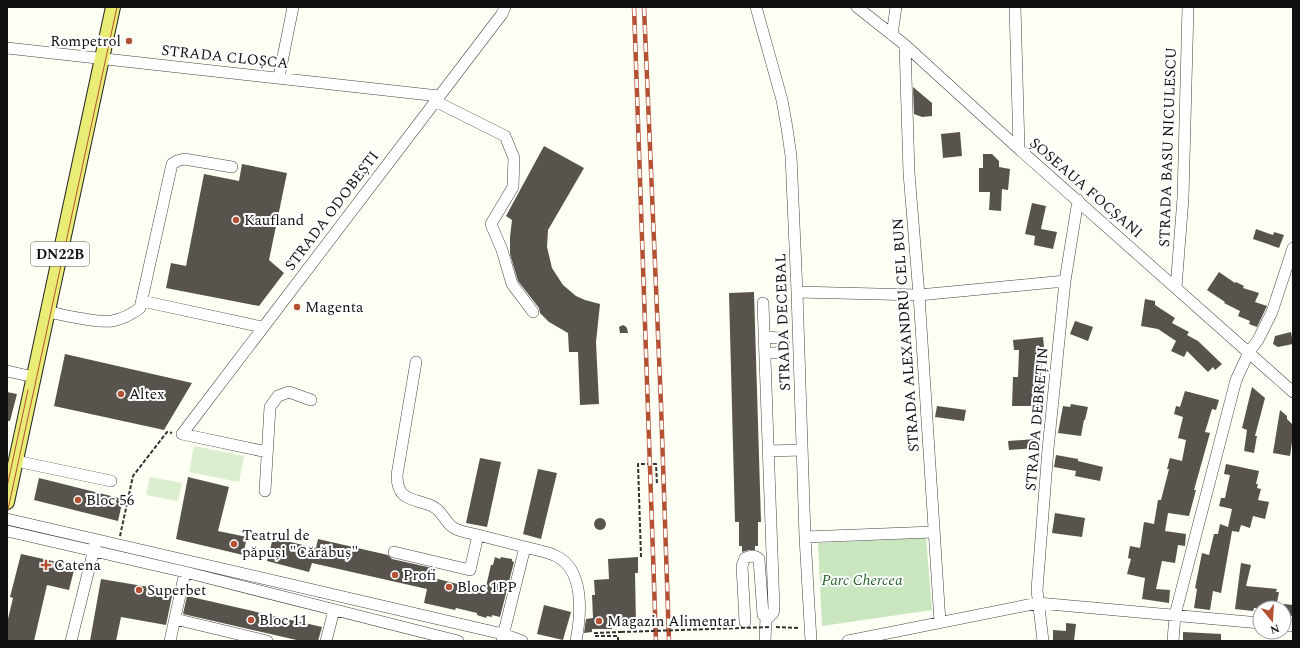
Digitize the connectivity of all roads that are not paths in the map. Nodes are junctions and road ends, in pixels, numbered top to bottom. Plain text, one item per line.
1 (114, 7) edge
2 (293, 7) edge
3 (504, 7) edge
4 (756, 7) edge
5 (857, 7) edge
6 (896, 7) edge
7 (1015, 7) edge
8 (1188, 7) edge
9 (892, 35) junction
10 (905, 45) junction
11 (7, 48) edge
12 (102, 58) junction
13 (279, 78) junction
14 (437, 98) junction
15 (1019, 149) junction
16 (232, 167) dead end
17 (1078, 200) junction
18 (1293, 248) edge
19 (1065, 281) junction
20 (1176, 288) junction
21 (797, 292) junction
22 (919, 295) junction
23 (142, 301) junction
24 (764, 303) dead end
25 (48, 312) junction
26 (533, 312) dead end
27 (262, 327) junction
28 (764, 337) junction
29 (1249, 352) junction
30 (765, 353) junction
31 (416, 362) dead end
32 (7, 371) edge
33 (34, 377) junction
34 (1293, 392) edge
35 (311, 400) dead end
36 (802, 450) junction
37 (768, 451) junction
38 (267, 452) junction
39 (16, 461) junction
40 (111, 481) dead end
41 (265, 491) dead end
42 (7, 502) edge
43 (7, 519) edge
44 (7, 531) edge
45 (933, 532) junction
46 (478, 535) junction
47 (805, 537) junction
48 (96, 540) junction
49 (526, 547) junction
50 (94, 551) junction
51 (394, 552) dead end
52 (185, 572) junction
53 (1038, 603) junction
54 (334, 610) junction
55 (1175, 615) junction
56 (766, 617) junction
57 (175, 619) junction
58 (745, 622) dead end
59 (940, 622) junction
60 (1252, 622) edge
61 (502, 638) edge
62 (866, 639) edge
63 (71, 641) edge
64 (170, 641) edge
65 (267, 641) edge
66 (326, 641) edge
67 (458, 641) edge
68 (522, 641) edge
69 (576, 641) edge
70 (765, 641) edge
71 (811, 641) edge
72 (848, 641) edge
73 (1043, 641) edge
74 (1173, 641) edge

1 - 12 main road, DN22B
2 - 13 street
3 - 14 street, STRADA ODOBEȘTI
4 - 21 street, STRADA DECEBAL
5 - 9 street, ȘOSEAUA FOCȘANI
6 - 9 street
7 - 15 street
8 - 20 street, STRADA BASU NICULESCU
9 - 10 street, ȘOSEAUA FOCȘANI
10 - 15 street, ȘOSEAUA FOCȘANI
10 - 22 street, STRADA ALEXANDRU CEL BUN
11 - 12 street, STRADA CLOȘCA
12 - 13 street, STRADA CLOȘCA
12 - 25 main road, DN22B
13 - 14 street, STRADA CLOȘCA
14 - 26 street
14 - 27 street, STRADA ODOBEȘTI
15 - 17 street, ȘOSEAUA FOCȘANI
16 - 23 street
17 - 19 street, STRADA DEBREȚIN
17 - 20 street, ȘOSEAUA FOCȘANI
18 - 29 street
19 - 22 street
19 - 53 street, STRADA DEBREȚIN
20 - 29 street, ȘOSEAUA FOCȘANI
21 - 22 street
21 - 36 street, STRADA DECEBAL
22 - 45 street, STRADA ALEXANDRU CEL BUN
23 - 25 street
23 - 27 street
24 - 28 street
25 - 33 main road, DN22B
27 - 38 street, STRADA ODOBEȘTI
28 - 30 street
28 - 30 street
29 - 34 street, ȘOSEAUA FOCȘANI
29 - 55 street
30 - 37 street
31 - 46 street
32 - 33 street
33 - 39 main road, DN22B
35 - 38 street
36 - 37 street
36 - 47 street, STRADA DECEBAL
37 - 56 street
38 - 41 street
39 - 40 street
39 - 42 main road, DN22B
43 - 48 street
44 - 50 street
45 - 47 street
45 - 59 street, STRADA ALEXANDRU CEL BUN
46 - 49 street
46 - 51 street
47 - 71 street, STRADA DECEBAL
48 - 50 street
48 - 61 street
49 - 61 street
49 - 69 street
50 - 52 street
50 - 63 street
52 - 54 street
52 - 57 street
53 - 55 street
53 - 59 street
53 - 73 street, STRADA DEBREȚIN
54 - 66 street
54 - 67 street
55 - 60 street
55 - 74 street
56 - 58 street
56 - 70 street
57 - 64 street
57 - 65 street
59 - 62 street
61 - 68 street
62 - 72 street

